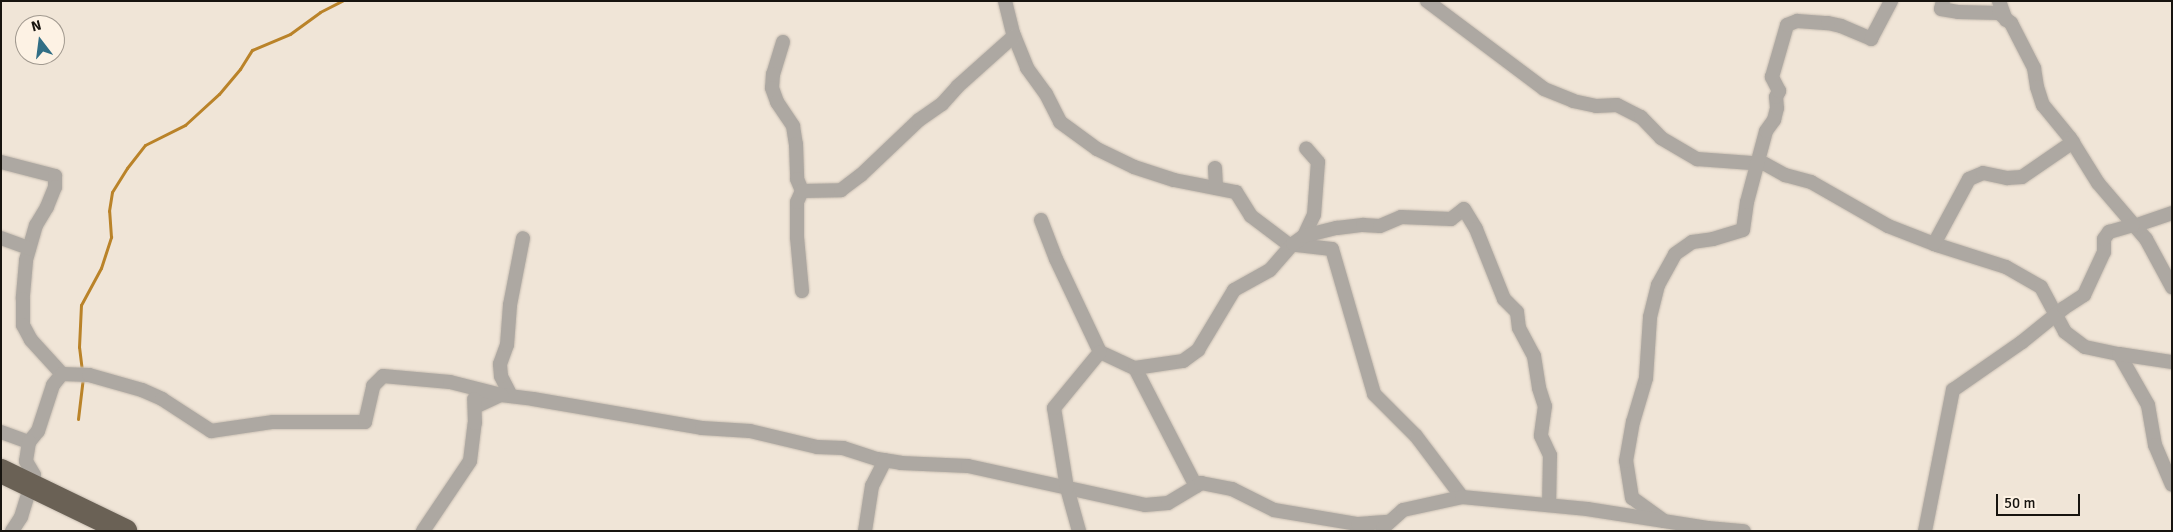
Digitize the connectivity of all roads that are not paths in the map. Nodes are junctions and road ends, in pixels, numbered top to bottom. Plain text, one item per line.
1 (1005, 1) edge
2 (1428, 1) edge
3 (1890, 1) edge
4 (1943, 1) edge
5 (1999, 1) edge
6 (2006, 20) junction
7 (1014, 36) junction
8 (783, 42) dead end
9 (2073, 142) junction
10 (1306, 148) dead end
11 (1, 162) edge
12 (1758, 164) junction
13 (1215, 168) dead end
14 (1216, 188) junction
15 (802, 192) junction
16 (2172, 213) edge
17 (1041, 220) dead end
18 (2134, 226) junction
19 (1, 238) edge
20 (524, 238) dead end
21 (1298, 240) junction
22 (1934, 244) junction
23 (29, 248) junction
24 (2172, 287) edge
25 (802, 291) dead end
26 (2058, 316) junction
27 (1100, 352) junction
28 (2119, 354) junction
29 (2172, 362) edge
30 (1135, 368) junction
31 (62, 374) junction
32 (469, 389) junction
33 (506, 396) junction
34 (475, 407) junction
35 (1, 432) edge
36 (29, 442) junction
37 (885, 460) junction
38 (1, 471) edge
39 (30, 486) junction
40 (1196, 486) junction
41 (2172, 486) edge
42 (1067, 488) junction
43 (1462, 497) junction
44 (1549, 506) junction
45 (1664, 521) junction
46 (1385, 526) edge
47 (12, 531) edge
48 (125, 531) edge
49 (423, 531) edge
50 (865, 531) edge
51 (1078, 531) edge
52 (1744, 531) edge
53 (1925, 531) edge

1 - 7 street
2 - 12 street
3 - 12 street
4 - 6 street
5 - 6 street
6 - 9 street
7 - 14 street
7 - 15 street
8 - 15 street
9 - 18 street
9 - 22 street
10 - 21 street
11 - 23 street
12 - 22 street
12 - 45 street
13 - 14 street
14 - 21 street
15 - 25 street
16 - 18 street
17 - 27 street
18 - 24 street
18 - 26 street
19 - 23 street
20 - 33 street
21 - 30 street
21 - 43 street
21 - 44 street
22 - 26 street
23 - 31 street
26 - 28 street
26 - 53 street
27 - 30 street
27 - 42 street
28 - 29 street
28 - 41 street
30 - 40 street
31 - 32 street
31 - 36 street
32 - 33 street
32 - 34 street
33 - 34 street
33 - 37 street
34 - 49 street
35 - 36 street
36 - 39 street
37 - 42 street
37 - 50 street
38 - 39 highway
39 - 47 street
39 - 48 highway
40 - 42 street
40 - 46 street
42 - 51 street
43 - 44 street
43 - 46 street
44 - 45 street
45 - 52 street

